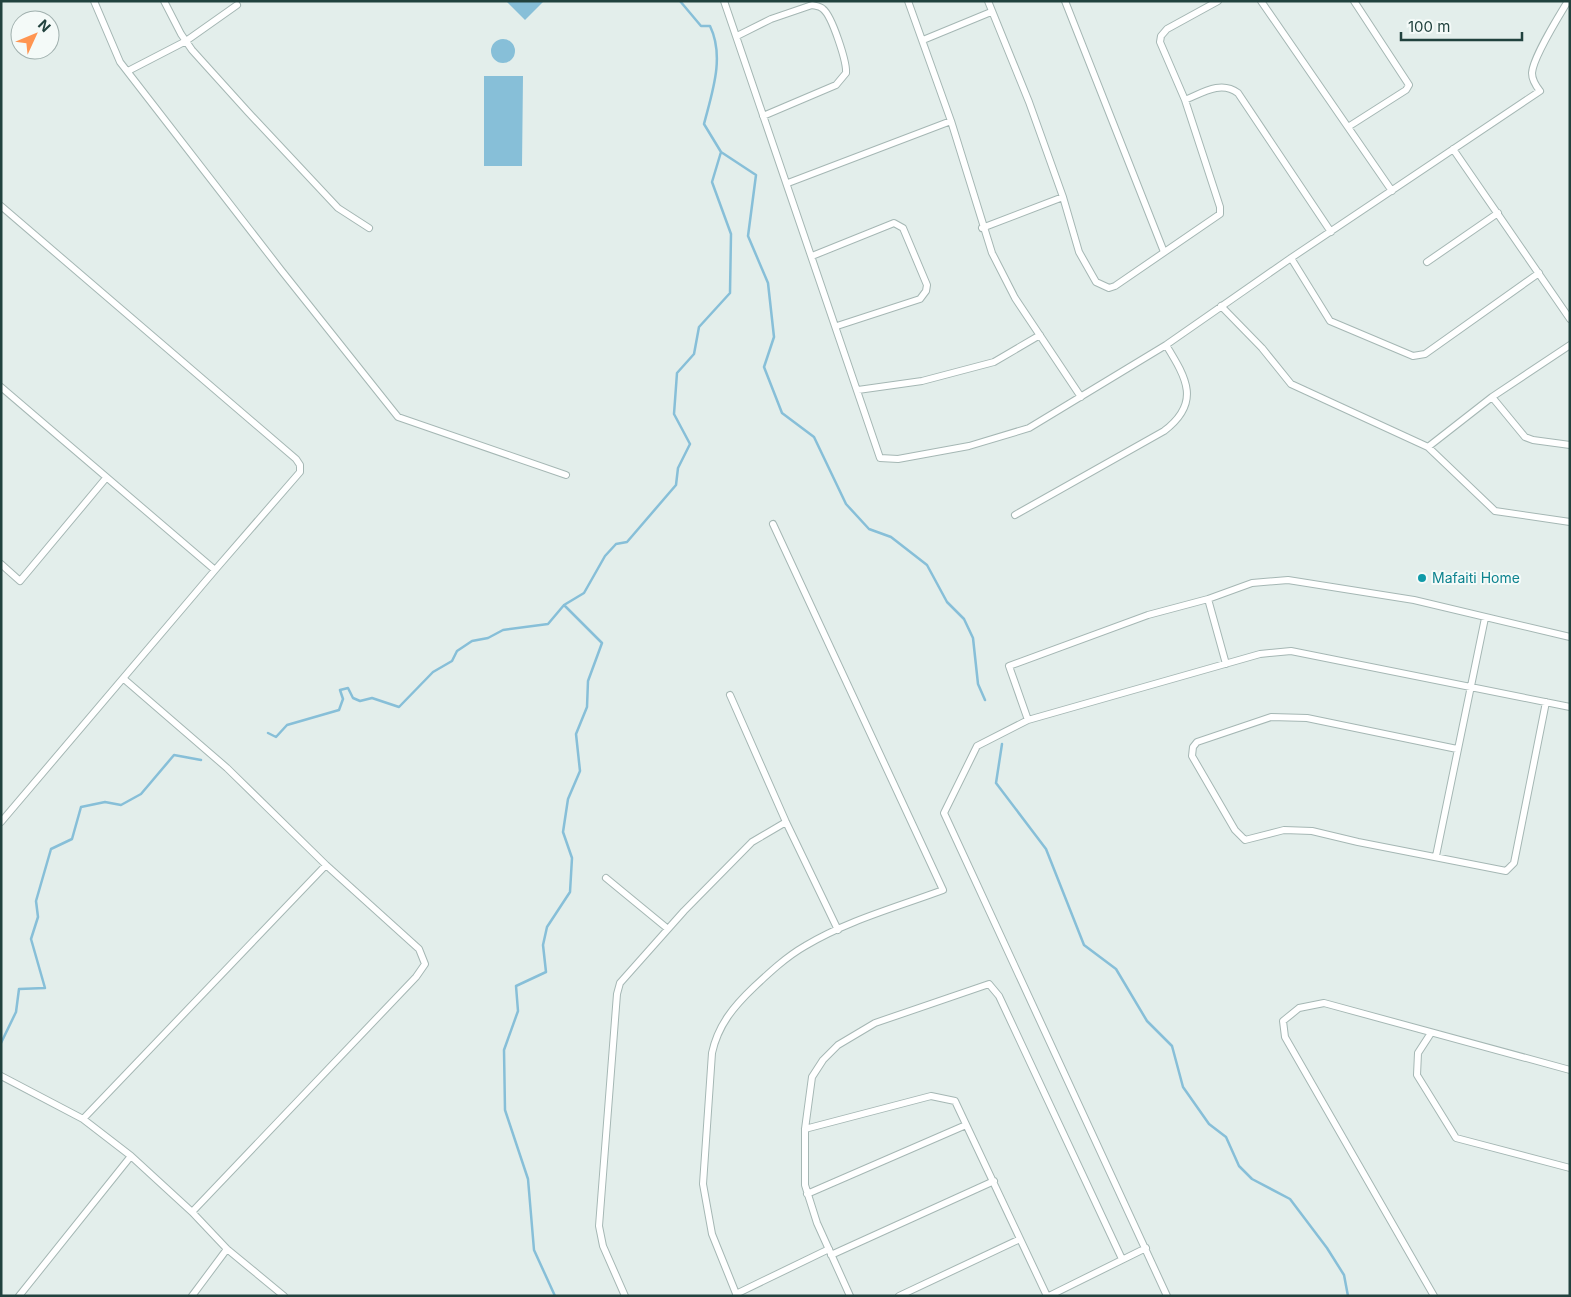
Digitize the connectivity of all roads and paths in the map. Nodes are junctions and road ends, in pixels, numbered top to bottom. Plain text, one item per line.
1 (94, 1) edge
2 (164, 1) edge
3 (724, 1) edge
4 (908, 1) edge
5 (988, 1) edge
6 (1065, 1) edge
7 (1218, 1) edge
8 (1261, 1) edge
9 (1354, 1) edge
10 (1568, 1) edge
11 (237, 5) dead end
12 (992, 12) junction
13 (737, 36) junction
14 (923, 40) junction
15 (186, 41) junction
16 (128, 71) junction
17 (1184, 100) junction
18 (762, 116) junction
19 (951, 121) junction
20 (1348, 127) junction
21 (1453, 149) junction
22 (788, 183) junction
23 (1392, 191) junction
24 (1063, 197) junction
25 (1, 206) edge
26 (1498, 213) junction
27 (369, 228) dead end
28 (982, 228) junction
29 (1331, 232) junction
30 (1164, 252) junction
31 (812, 256) junction
32 (1291, 258) junction
33 (1427, 262) dead end
34 (1538, 273) junction
35 (1221, 306) junction
36 (1570, 319) edge
37 (836, 326) junction
38 (1040, 334) junction
39 (1166, 345) junction
40 (1570, 345) edge
41 (1, 387) edge
42 (858, 390) junction
43 (1081, 397) junction
44 (1492, 397) junction
45 (1570, 445) edge
46 (1428, 447) junction
47 (566, 475) dead end
48 (106, 478) junction
49 (1015, 515) dead end
50 (1570, 522) edge
51 (773, 524) dead end
52 (1, 564) edge
53 (215, 570) junction
54 (1208, 598) junction
55 (1486, 618) junction
56 (1570, 637) edge
57 (1226, 664) junction
58 (124, 679) junction
59 (1472, 688) junction
60 (730, 695) dead end
61 (1546, 702) junction
62 (1570, 707) edge
63 (1028, 720) junction
64 (1457, 749) junction
65 (1, 822) edge
66 (786, 822) junction
67 (1436, 856) junction
68 (326, 864) junction
69 (606, 878) dead end
70 (668, 929) junction
71 (838, 930) junction
72 (1431, 1033) junction
73 (1570, 1070) edge
74 (1, 1076) edge
75 (83, 1119) junction
76 (966, 1124) junction
77 (805, 1129) junction
78 (131, 1156) junction
79 (1570, 1168) edge
80 (994, 1181) junction
81 (807, 1194) junction
82 (192, 1212) junction
83 (1020, 1239) junction
84 (1146, 1248) junction
85 (227, 1250) junction
86 (830, 1252) junction
87 (1122, 1259) junction
88 (737, 1295) edge
89 (18, 1296) edge
90 (192, 1296) edge
91 (284, 1296) edge
92 (625, 1296) edge
93 (850, 1296) edge
94 (900, 1296) edge
95 (1048, 1296) edge
96 (1167, 1296) edge
97 (1434, 1296) edge

1 - 16 street
2 - 15 street
3 - 13 street
4 - 14 street
5 - 12 street
6 - 30 street
7 - 17 street
8 - 20 street
9 - 20 street
10 - 21 street
11 - 15 street
12 - 14 street
12 - 24 street
13 - 18 street
13 - 18 street
14 - 19 street
15 - 16 street
15 - 27 street
16 - 47 street
17 - 29 street
17 - 30 street
18 - 22 street
19 - 22 street
19 - 28 street
20 - 23 street
21 - 23 street
21 - 26 street
22 - 31 street
23 - 29 street
24 - 28 street
24 - 30 street
25 - 53 street
26 - 33 street
26 - 34 street
28 - 38 street
29 - 32 street
31 - 37 street
31 - 37 street
32 - 34 street
32 - 35 street
34 - 36 street
35 - 39 street
35 - 46 street
37 - 42 street
38 - 42 street
38 - 43 street
39 - 43 street
39 - 49 street
40 - 44 street
41 - 48 street
42 - 43 street
44 - 45 street
44 - 46 street
46 - 50 street
48 - 52 street
48 - 53 street
51 - 71 street
53 - 58 street
54 - 55 street
54 - 57 street
54 - 63 street
55 - 56 street
55 - 59 street
57 - 59 street
57 - 63 street
58 - 65 street
58 - 68 street
59 - 61 street
59 - 64 street
60 - 66 street
61 - 62 street
61 - 67 street
63 - 84 street
64 - 67 street
64 - 67 street
66 - 70 street
66 - 71 street
68 - 75 street
68 - 82 street
69 - 70 street
70 - 92 street
71 - 88 street
72 - 73 street
72 - 79 street
72 - 97 street
74 - 75 street
75 - 78 street
76 - 77 street
76 - 80 street
76 - 81 street
77 - 81 street
77 - 87 street
78 - 82 street
78 - 89 street
80 - 83 street
80 - 86 street
81 - 86 street
82 - 85 street
83 - 94 street
83 - 95 street
84 - 87 street
84 - 96 street
85 - 90 street
85 - 91 street
86 - 88 street
86 - 93 street
87 - 95 street

